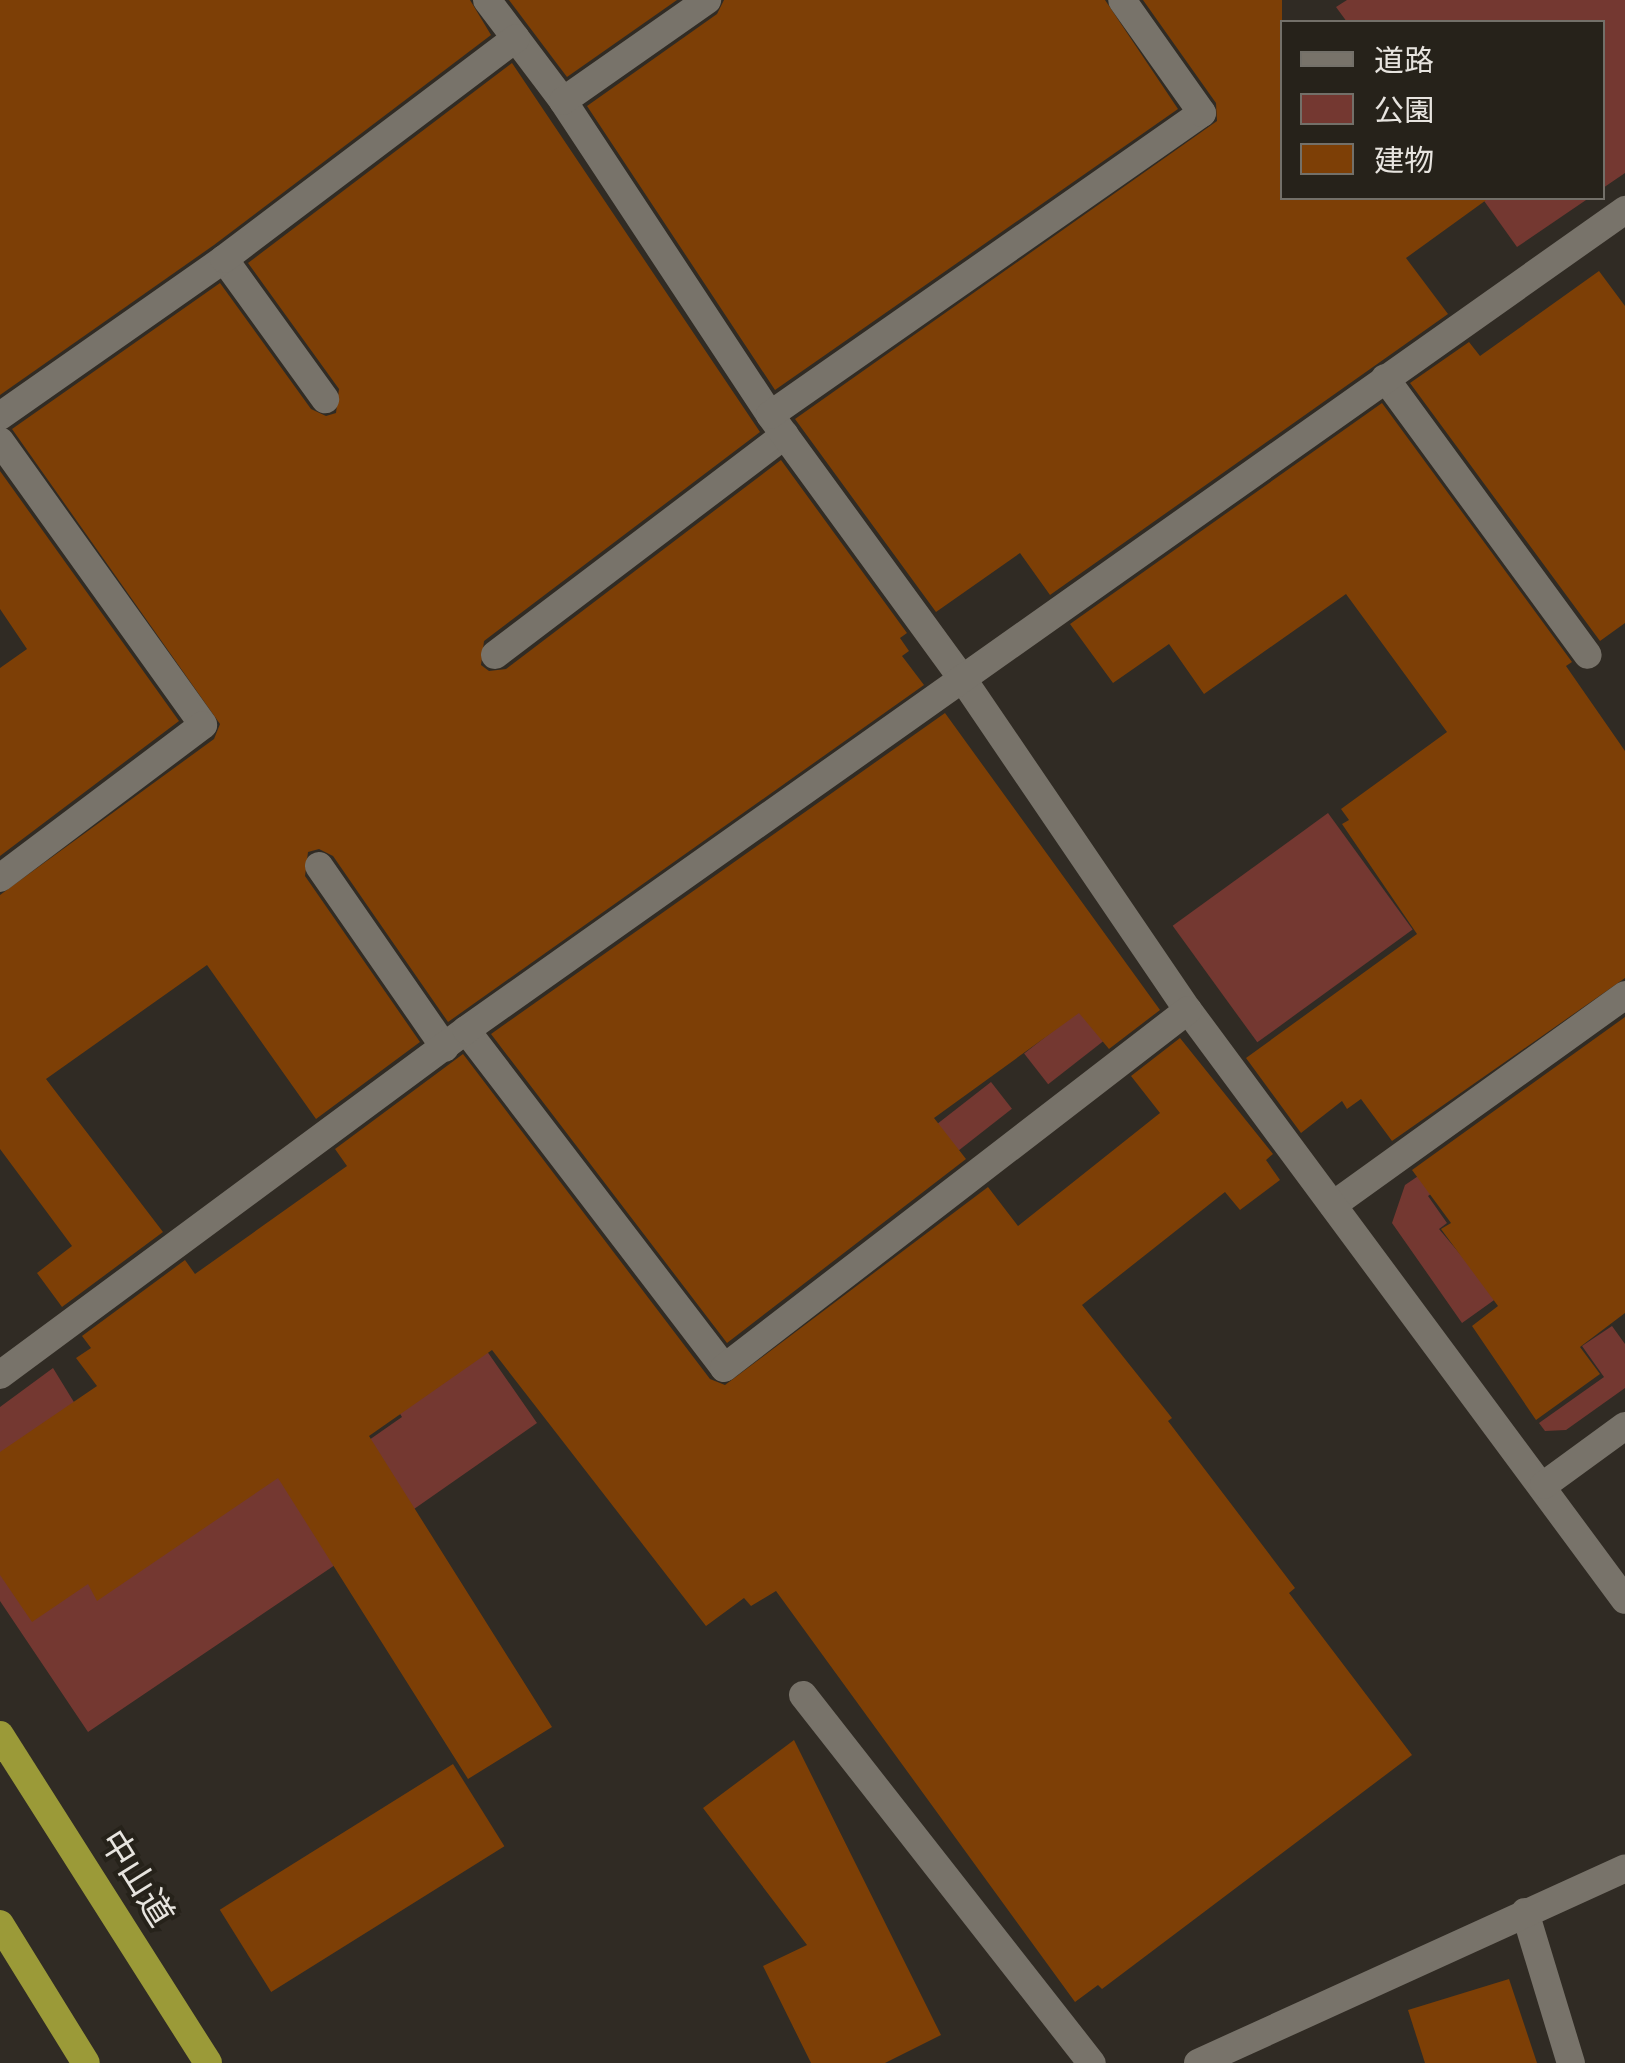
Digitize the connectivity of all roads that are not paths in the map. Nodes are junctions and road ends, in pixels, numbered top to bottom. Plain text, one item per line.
1 (487, 0) edge
2 (707, 0) edge
3 (1122, 0) edge
4 (516, 38) junction
5 (563, 101) junction
6 (1625, 210) edge
7 (224, 259) junction
8 (1385, 378) junction
9 (326, 399) dead end
10 (0, 416) edge
11 (778, 425) junction
12 (0, 441) edge
13 (495, 655) dead end
14 (1588, 655) dead end
15 (962, 678) junction
16 (319, 866) dead end
17 (0, 878) edge
18 (1625, 995) edge
19 (1188, 1010) junction
20 (456, 1039) junction
21 (1333, 1205) junction
22 (0, 1375) edge
23 (1625, 1426) edge
24 (1544, 1486) junction
25 (1625, 1600) edge
26 (804, 1696) dead end
27 (0, 1735) edge
28 (1625, 1868) edge
29 (1525, 1912) junction
30 (0, 1924) edge
31 (86, 2063) edge
32 (208, 2063) edge
33 (1092, 2063) edge
34 (1198, 2063) edge
35 (1571, 2063) edge

1 - 4 street
2 - 5 street
3 - 11 street
4 - 5 street
4 - 7 street
5 - 11 street
6 - 8 street
7 - 9 street
7 - 10 street
8 - 14 street
8 - 15 street
11 - 13 street
11 - 15 street
12 - 17 street
15 - 19 street
15 - 20 street
16 - 20 street
18 - 21 street
19 - 20 street
19 - 21 street
20 - 22 street
21 - 24 street
23 - 24 street
24 - 25 street
26 - 33 street
27 - 32 highway, 中山道
28 - 29 street
29 - 34 street
29 - 35 street
30 - 31 highway

